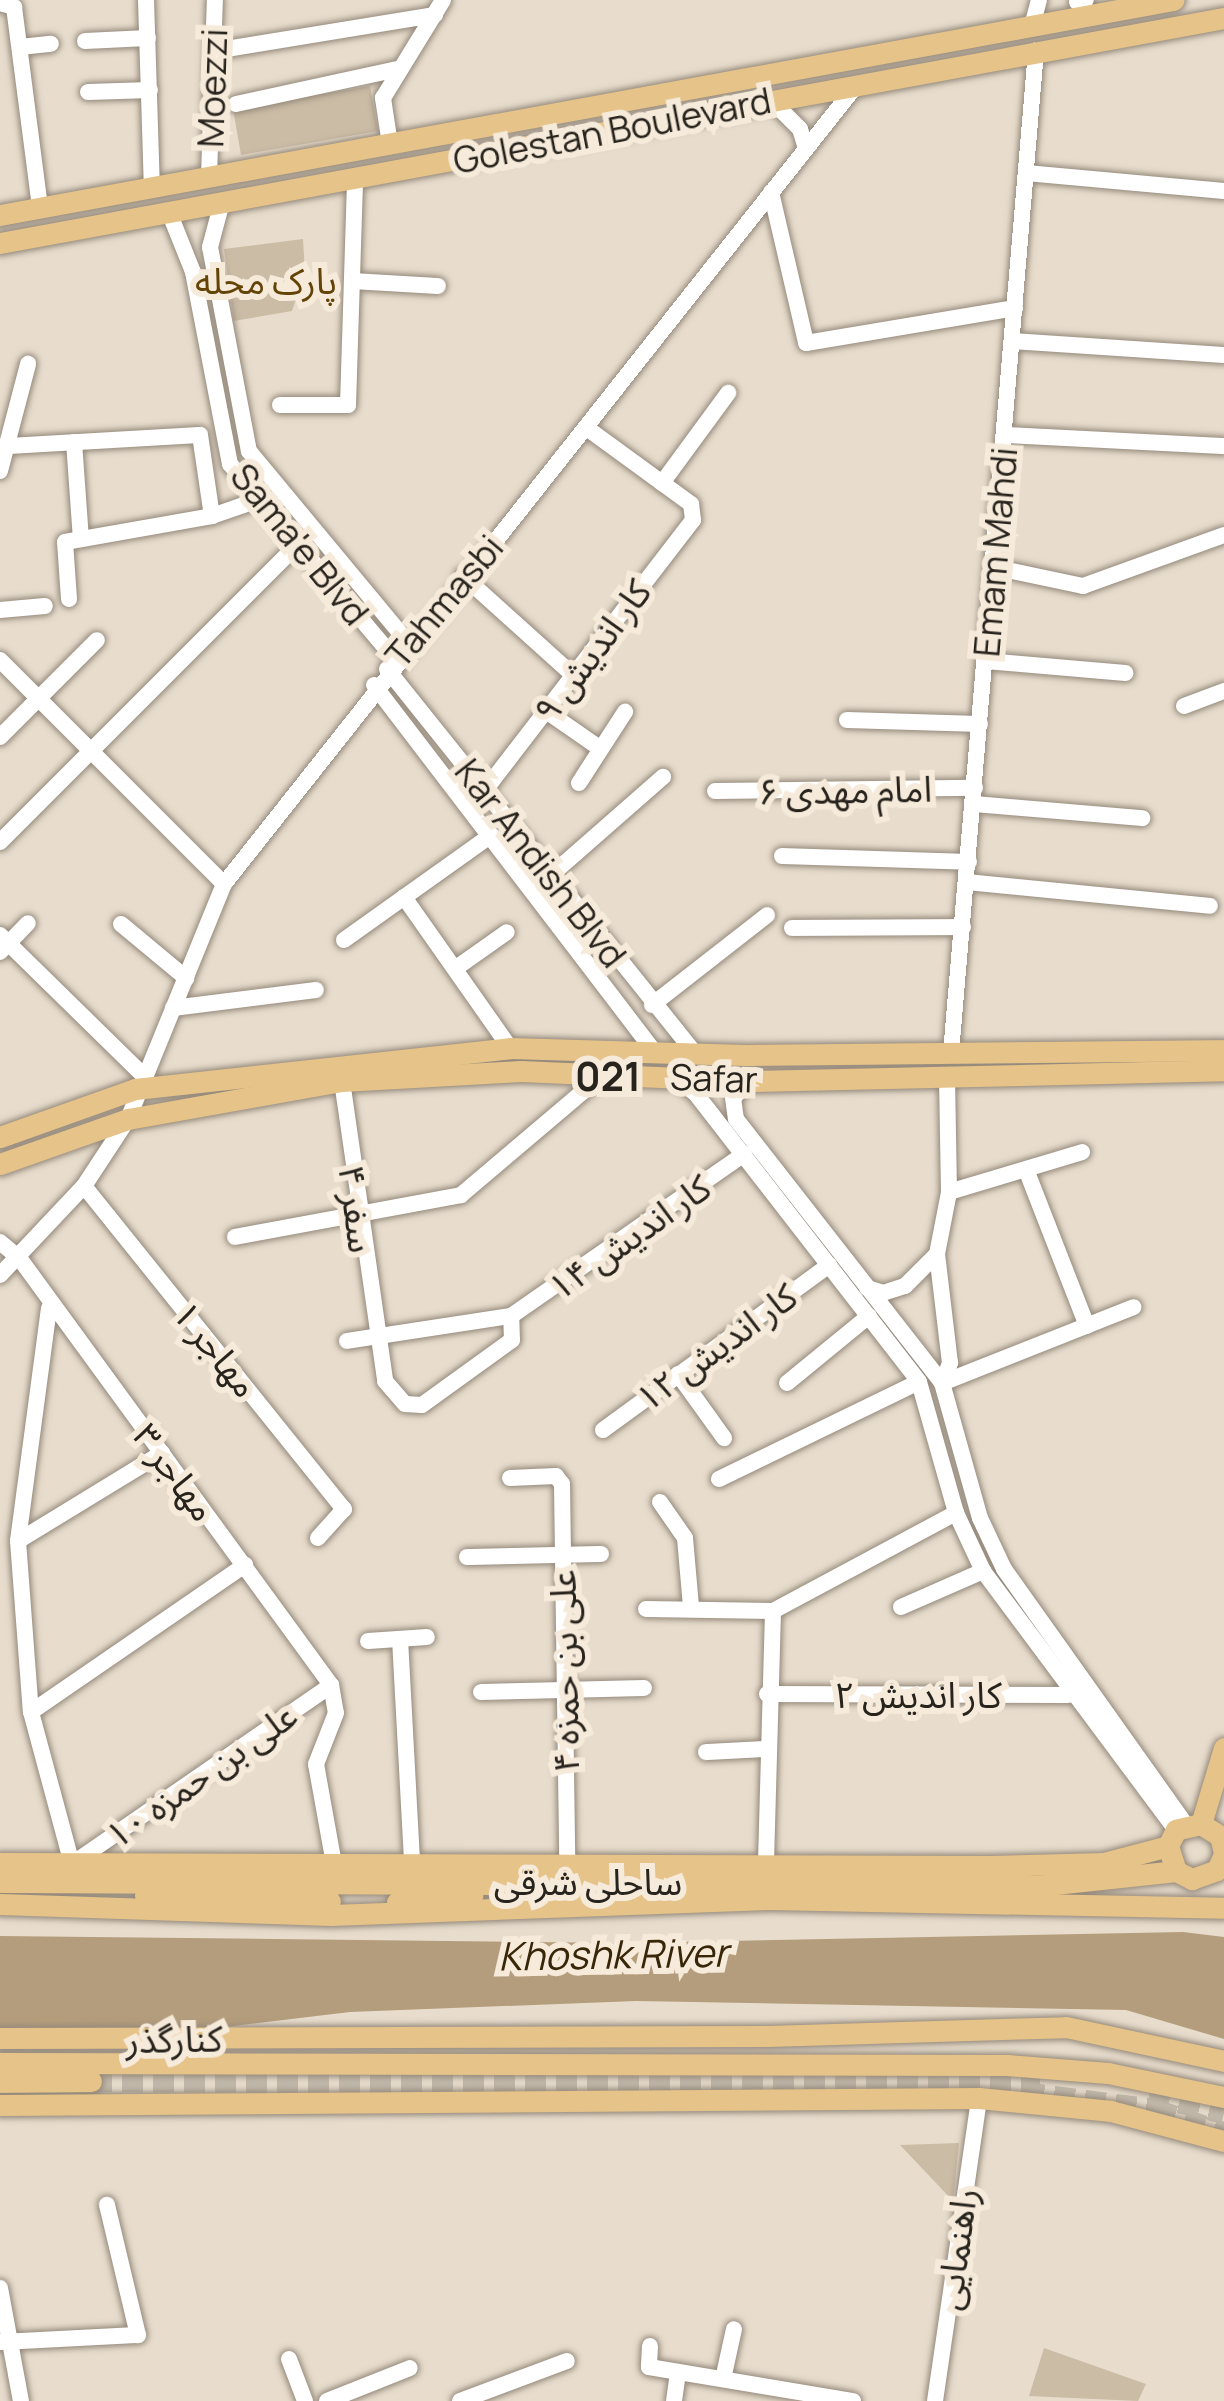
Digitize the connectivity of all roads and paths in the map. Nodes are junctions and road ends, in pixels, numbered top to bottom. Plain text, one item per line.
1 (146, 0) edge
2 (214, 0) edge
3 (1039, 0) edge
4 (1173, 0) edge
5 (6, 3) edge
6 (439, 7) edge
7 (1220, 12) edge
8 (1032, 26) junction
9 (148, 38) junction
10 (85, 41) dead end
11 (51, 44) dead end
12 (20, 47) junction
13 (214, 51) junction
14 (1036, 51) junction
15 (398, 69) junction
16 (858, 84) junction
17 (151, 90) junction
18 (88, 92) dead end
19 (770, 100) junction
20 (236, 104) dead end
21 (390, 144) junction
22 (805, 145) junction
23 (320, 157) junction
24 (1027, 173) junction
25 (209, 177) junction
26 (355, 178) junction
27 (326, 183) junction
28 (152, 187) junction
29 (1224, 191) edge
30 (772, 192) junction
31 (222, 202) junction
32 (40, 207) junction
33 (170, 212) junction
34 (0, 215) edge
35 (0, 243) edge
36 (214, 267) junction
37 (193, 272) junction
38 (352, 281) junction
39 (438, 286) dead end
40 (1015, 308) junction
41 (1012, 341) junction
42 (1224, 355) edge
43 (28, 364) dead end
44 (728, 393) dead end
45 (280, 405) dead end
46 (588, 428) junction
47 (1005, 435) junction
48 (74, 442) junction
49 (8, 446) junction
50 (1224, 446) edge
51 (0, 471) edge
52 (662, 483) junction
53 (258, 500) junction
54 (212, 516) junction
55 (1224, 536) edge
56 (81, 539) junction
57 (297, 545) junction
58 (993, 567) junction
59 (463, 576) junction
60 (69, 599) dead end
61 (45, 606) dead end
62 (0, 610) edge
63 (97, 640) dead end
64 (409, 644) junction
65 (0, 660) edge
66 (986, 662) junction
67 (391, 664) junction
68 (1125, 673) dead end
69 (573, 675) junction
70 (374, 685) junction
71 (1224, 691) edge
72 (40, 697) junction
73 (1184, 706) dead end
74 (546, 711) junction
75 (625, 712) dead end
76 (848, 720) dead end
77 (980, 724) junction
78 (0, 737) edge
79 (598, 747) junction
80 (93, 752) junction
81 (663, 778) dead end
82 (578, 783) dead end
83 (485, 790) junction
84 (715, 791) dead end
85 (974, 796) junction
86 (1142, 818) dead end
87 (490, 835) junction
88 (0, 842) edge
89 (782, 856) dead end
90 (969, 862) junction
91 (551, 875) junction
92 (967, 882) junction
93 (224, 884) junction
94 (404, 897) junction
95 (1210, 906) dead end
96 (767, 914) dead end
97 (28, 923) dead end
98 (122, 924) dead end
99 (963, 927) junction
100 (792, 928) dead end
101 (507, 932) dead end
102 (344, 940) dead end
103 (3, 943) edge
104 (456, 968) junction
105 (186, 978) junction
106 (316, 990) dead end
107 (652, 1005) junction
108 (173, 1008) junction
109 (510, 1048) junction
110 (1224, 1050) edge
111 (655, 1052) junction
112 (951, 1053) junction
113 (696, 1055) junction
114 (1224, 1070) edge
115 (607, 1072) junction
116 (673, 1077) junction
117 (946, 1078) junction
118 (341, 1081) junction
119 (749, 1081) junction
120 (139, 1082) junction
121 (128, 1119) junction
122 (0, 1137) edge
123 (1082, 1152) dead end
124 (744, 1154) junction
125 (0, 1164) edge
126 (1027, 1172) junction
127 (84, 1186) junction
128 (949, 1192) junction
129 (357, 1216) junction
130 (235, 1237) dead end
131 (0, 1242) edge
132 (937, 1254) junction
133 (20, 1259) junction
134 (829, 1265) junction
135 (0, 1276) edge
136 (867, 1288) junction
137 (1133, 1307) dead end
138 (50, 1308) junction
139 (511, 1316) junction
140 (869, 1316) junction
141 (1087, 1326) junction
142 (375, 1336) junction
143 (347, 1342) dead end
144 (678, 1374) junction
145 (919, 1382) junction
146 (787, 1383) dead end
147 (942, 1383) junction
148 (603, 1430) dead end
149 (724, 1438) dead end
150 (162, 1453) junction
151 (510, 1478) dead end
152 (719, 1479) dead end
153 (660, 1502) dead end
154 (20, 1503) junction
155 (956, 1513) junction
156 (0, 1519) edge
157 (318, 1538) dead end
158 (18, 1540) junction
159 (601, 1554) dead end
160 (562, 1555) junction
161 (466, 1556) dead end
162 (245, 1565) junction
163 (983, 1571) junction
164 (691, 1606) junction
165 (901, 1607) dead end
166 (646, 1609) dead end
167 (773, 1611) junction
168 (427, 1637) dead end
169 (400, 1639) junction
170 (368, 1641) dead end
171 (331, 1685) junction
172 (644, 1688) dead end
173 (565, 1690) junction
174 (481, 1692) dead end
175 (767, 1694) junction
176 (1068, 1695) junction
177 (31, 1712) junction
178 (1224, 1748) edge
179 (766, 1750) junction
180 (706, 1752) dead end
181 (1206, 1844) edge
182 (0, 1862) edge
183 (766, 1862) junction
184 (412, 1863) junction
185 (567, 1863) junction
186 (72, 1864) junction
187 (334, 1864) junction
188 (1176, 1871) junction
189 (0, 1882) edge
190 (525, 1882) junction
191 (67, 1903) junction
192 (0, 1904) edge
193 (1224, 1908) edge
194 (349, 2032) junction
195 (0, 2038) edge
196 (1224, 2061) edge
197 (113, 2062) junction
198 (139, 2062) junction
199 (729, 2062) junction
200 (0, 2063) edge
201 (0, 2082) edge
202 (98, 2093) junction
203 (0, 2094) edge
204 (1224, 2097) edge
205 (979, 2098) junction
206 (0, 2105) edge
207 (141, 2105) junction
208 (1219, 2135) edge
209 (107, 2205) dead end
210 (0, 2288) edge
211 (734, 2329) dead end
212 (5, 2343) edge
213 (650, 2346) dead end
214 (289, 2359) dead end
215 (567, 2361) dead end
216 (410, 2368) dead end
217 (678, 2372) junction
218 (723, 2379) junction
219 (769, 2394) edge
220 (796, 2396) edge
221 (21, 2401) edge
222 (305, 2401) edge
223 (327, 2401) edge
224 (460, 2401) edge
225 (674, 2401) edge
226 (853, 2401) edge
227 (935, 2401) edge

1 - 9 street
2 - 13 street, Moezzi
3 - 8 street
4 - 8 main road, Golestan Boulevard
5 - 12 street
6 - 13 street
6 - 15 street
7 - 14 main road, Golestan Boulevard
8 - 21 main road, Golestan Boulevard
9 - 10 street
9 - 17 street
11 - 12 street
12 - 32 street
13 - 25 street, Moezzi
14 - 16 main road, Golestan Boulevard
14 - 24 street, Emam Mahdi
15 - 20 street
15 - 21 street
16 - 19 main road, Golestan Boulevard
16 - 22 street, Tahmasbi
17 - 18 street
17 - 28 street
19 - 22 street
19 - 26 main road, Golestan Boulevard
21 - 23 main road, Golestan Boulevard
22 - 30 street, Tahmasbi
23 - 25 main road, Golestan Boulevard
23 - 27 main road
24 - 29 street
24 - 40 street, Emam Mahdi
25 - 28 main road, Golestan Boulevard
26 - 27 main road, Golestan Boulevard
26 - 38 street
27 - 31 main road, Golestan Boulevard
28 - 32 main road, Golestan Boulevard
30 - 40 street
30 - 46 street, Tahmasbi
31 - 33 main road, Golestan Boulevard
31 - 36 street, Sama'e Blvd
32 - 34 main road, Golestan Boulevard
33 - 35 main road, Golestan Boulevard
33 - 37 street, Sama'e Blvd
36 - 37 street
36 - 64 street, Sama'e Blvd
37 - 53 street, Sama'e Blvd
38 - 39 street
38 - 45 street
40 - 41 street, Emam Mahdi
41 - 42 street
41 - 47 street, Emam Mahdi
43 - 49 street
44 - 52 street
46 - 52 street
46 - 59 street, Tahmasbi
47 - 50 street
47 - 58 street, Emam Mahdi
48 - 49 street
48 - 54 street
48 - 56 street
49 - 51 street
52 - 69 street, ۹ کار اندیش
53 - 54 street
53 - 57 street, Sama'e Blvd
54 - 56 street
55 - 58 street
56 - 60 street
57 - 67 street, Sama'e Blvd
57 - 80 street
58 - 66 street, Emam Mahdi
59 - 64 street, Tahmasbi
59 - 69 street
61 - 62 street
63 - 72 street
64 - 67 street, Tahmasbi
65 - 72 street
66 - 68 street
66 - 77 street, Emam Mahdi
67 - 70 street, Tahmasbi
67 - 83 street, Kar Andish Blvd
69 - 74 street, ۹ کار اندیش
70 - 87 street, Kar Andish Blvd
70 - 93 street, Tahmasbi
71 - 73 street
72 - 78 street
72 - 80 street
74 - 79 street
74 - 83 street, ۹ کار اندیش
75 - 79 street
76 - 77 street
77 - 85 street, Emam Mahdi
79 - 82 street
80 - 88 street
80 - 93 street
81 - 91 street
83 - 91 street, Kar Andish Blvd
84 - 85 street, ۶ امام مهدی
85 - 86 street, ۶ امام مهدی
85 - 90 street, Emam Mahdi
87 - 94 street
87 - 111 street, Kar Andish Blvd
89 - 90 street
90 - 92 street, Emam Mahdi
91 - 107 street, Kar Andish Blvd
92 - 95 street
92 - 99 street, Emam Mahdi
93 - 105 street, Tahmasbi
94 - 102 street
94 - 104 street
96 - 107 street
97 - 103 street
98 - 105 street
99 - 100 street
99 - 112 street, Emam Mahdi
101 - 104 street
103 - 120 street
104 - 109 street
105 - 108 street, Tahmasbi
106 - 108 street
107 - 113 street, Kar Andish Blvd
108 - 120 street, Tahmasbi
109 - 111 main road, Safar
109 - 120 main road, Safar
110 - 112 main road, Safar
111 - 113 main road, Safar
112 - 113 main road, Safar
114 - 117 main road, Safar
115 - 116 main road, Safar
115 - 118 main road, Safar
115 - 129 street
116 - 119 main road, Safar
116 - 124 street
117 - 119 main road, Safar
117 - 128 street
118 - 121 main road, Safar
118 - 129 street, ۴ سفر
119 - 136 street
120 - 121 street, Tahmasbi
120 - 122 main road, Safar
121 - 125 main road, Safar
121 - 127 street
123 - 126 street
124 - 134 street
124 - 139 street, ۱۴ کار اندیش
126 - 128 street
126 - 141 street
127 - 133 street
127 - 157 street, ۱ مهاجر
128 - 132 street
129 - 130 street
129 - 142 street, ۴ سفر
131 - 133 street, ۳ مهاجر
132 - 136 street
132 - 147 street
133 - 135 street
133 - 138 street, ۳ مهاجر
134 - 140 street
134 - 144 street, ۱۲ کار اندیش
136 - 147 street
137 - 141 street
138 - 150 street, ۳ مهاجر
138 - 154 street
139 - 142 street
139 - 142 street, ۴ سفر
140 - 145 street
140 - 146 street
141 - 147 street
142 - 143 street
144 - 148 street, ۱۲ کار اندیش
144 - 149 street
145 - 152 street
145 - 155 street
147 - 181 street
150 - 158 street
150 - 162 street, ۳ مهاجر
151 - 160 street, ۴ علی بن حمزه
153 - 164 street
154 - 156 street
154 - 158 street
155 - 163 street
155 - 167 street
158 - 177 street
159 - 160 street
160 - 161 street
160 - 173 street, ۴ علی بن حمزه
162 - 171 street, ۳ مهاجر
162 - 177 street
163 - 165 street
163 - 176 street
164 - 166 street
164 - 167 street
167 - 175 street
168 - 169 street
169 - 170 street
169 - 184 street
171 - 186 street, ۱۰ علی بن حمزه
171 - 187 street
172 - 173 street
173 - 174 street
173 - 185 street, ۴ علی بن حمزه
175 - 176 street, ۲ کار اندیش
175 - 179 street
176 - 181 street
177 - 186 street
178 - 181 main road
179 - 180 street
179 - 183 street
181 - 183 main road, ساحلی شرقی
181 - 188 main road
181 - 188 main road, ساحلی شرقی
182 - 186 main road, ساحلی شرقی
183 - 185 main road, ساحلی شرقی
184 - 185 main road, ساحلی شرقی
184 - 187 main road, ساحلی شرقی
186 - 187 main road, ساحلی شرقی
188 - 190 main road, ساحلی شرقی
189 - 190 main road, ساحلی شرقی
190 - 191 main road
191 - 192 main road
191 - 193 main road
194 - 195 main road, کنارگذر
194 - 196 main road
194 - 199 main road
197 - 198 main road
197 - 200 main road
197 - 202 main road
198 - 199 main road
198 - 207 main road
199 - 204 main road
201 - 202 main road
202 - 203 main road
202 - 206 main road
202 - 207 main road
205 - 207 main road
205 - 208 main road
205 - 227 street, راهنمایی
209 - 212 street
210 - 212 street
211 - 218 street
212 - 221 street
213 - 217 street
214 - 222 street
215 - 224 street
216 - 223 street
217 - 218 street
217 - 225 street
218 - 219 street
219 - 220 street
220 - 226 street

